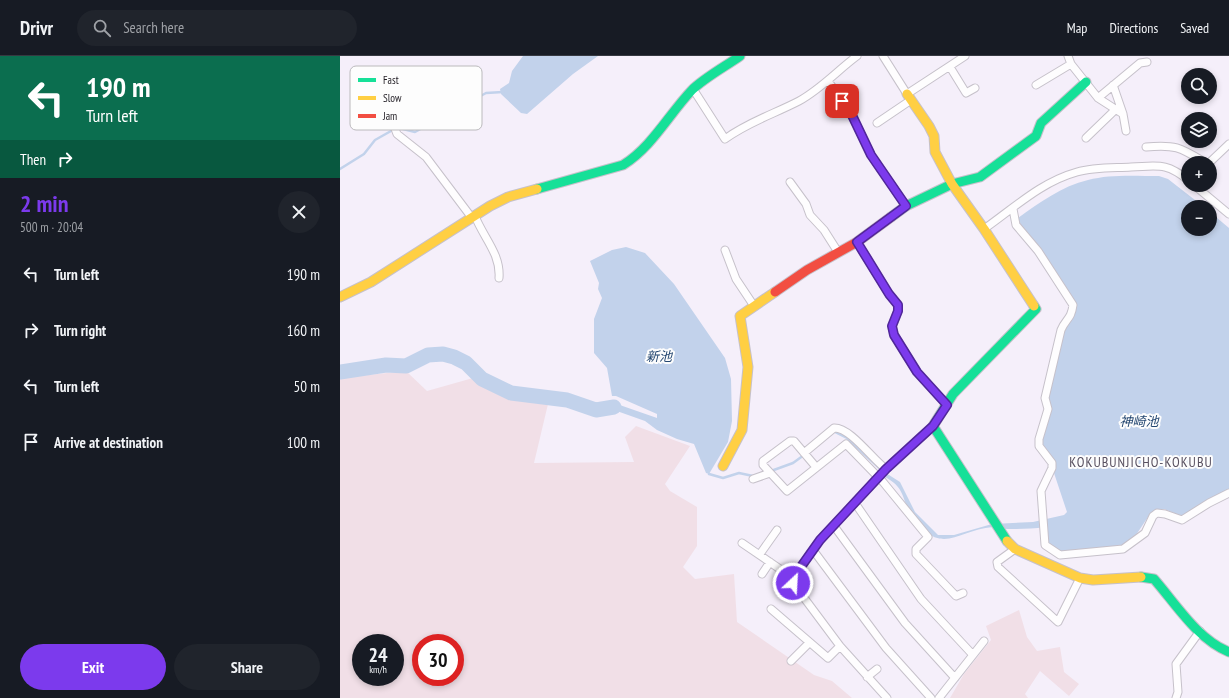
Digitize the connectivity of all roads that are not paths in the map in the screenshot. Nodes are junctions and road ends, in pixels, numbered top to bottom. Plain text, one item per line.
1 (740, 56) edge
2 (857, 56) edge
3 (883, 56) edge
4 (965, 56) edge
5 (1068, 56) edge
6 (1147, 62) dead end
7 (1071, 64) junction
8 (950, 67) junction
9 (828, 81) junction
10 (1086, 82) junction
11 (1036, 85) dead end
12 (1113, 86) junction
13 (975, 88) dead end
14 (693, 89) junction
15 (909, 97) junction
16 (1098, 98) junction
17 (1115, 110) junction
18 (1123, 114) junction
19 (877, 123) dead end
20 (396, 130) edge
21 (1126, 131) dead end
22 (1086, 138) dead end
23 (1229, 144) edge
24 (1146, 147) dead end
25 (1194, 156) edge
26 (1216, 156) edge
27 (1181, 174) edge
28 (790, 182) dead end
29 (952, 184) junction
30 (1202, 192) edge
31 (906, 206) junction
32 (1013, 209) junction
33 (1229, 214) edge
34 (474, 217) junction
35 (984, 228) junction
36 (857, 242) junction
37 (725, 250) dead end
38 (838, 252) junction
39 (499, 278) dead end
40 (340, 297) edge
41 (754, 306) junction
42 (947, 405) junction
43 (933, 426) junction
44 (804, 453) junction
45 (723, 466) dead end
46 (816, 468) junction
47 (770, 473) junction
48 (883, 473) junction
49 (753, 479) dead end
50 (1229, 493) edge
51 (855, 503) junction
52 (834, 526) junction
53 (777, 530) dead end
54 (742, 543) dead end
55 (1015, 549) junction
56 (813, 550) junction
57 (760, 554) junction
58 (770, 562) junction
59 (762, 574) dead end
60 (793, 578) junction
61 (1080, 578) junction
62 (963, 592) dead end
63 (771, 609) dead end
64 (1200, 631) junction
65 (984, 641) dead end
66 (809, 643) junction
67 (840, 646) junction
68 (1229, 652) edge
69 (973, 655) junction
70 (791, 661) dead end
71 (877, 669) dead end
72 (867, 677) junction
73 (955, 678) junction
74 (887, 698) edge
75 (931, 698) edge
76 (939, 698) edge
77 (1176, 698) edge

1 - 14 street
2 - 9 street
3 - 15 street
4 - 8 street
5 - 7 street
6 - 12 street
7 - 10 street
7 - 11 street
8 - 13 street
8 - 15 street
9 - 14 street
9 - 31 street
10 - 16 street
10 - 29 street
12 - 16 street
12 - 18 street
14 - 34 street
15 - 19 street
15 - 29 street
16 - 17 street
17 - 18 street
17 - 22 street
18 - 21 street
20 - 34 street
23 - 26 street
24 - 25 street
27 - 32 street
28 - 38 street
29 - 31 street
29 - 35 street
30 - 33 street
31 - 36 street
32 - 35 street
32 - 50 street
34 - 39 street
34 - 40 street
35 - 42 street
36 - 38 street
36 - 42 street
37 - 41 street
38 - 41 street
41 - 45 street
42 - 43 street
43 - 48 street
43 - 55 street
44 - 46 street
44 - 47 street
44 - 48 street
46 - 47 street
46 - 48 street
47 - 49 street
48 - 51 street
48 - 62 street
51 - 52 street
51 - 69 street
52 - 56 street
52 - 73 street
53 - 57 street
54 - 57 street
55 - 61 street
55 - 61 street
56 - 60 street
56 - 75 street
57 - 58 street
58 - 59 street
58 - 60 street
60 - 67 street
61 - 64 street
63 - 66 street
64 - 68 street
64 - 77 street
65 - 69 street
66 - 67 street
66 - 70 street
67 - 72 street
69 - 73 street
71 - 72 street
72 - 74 street
73 - 76 street

